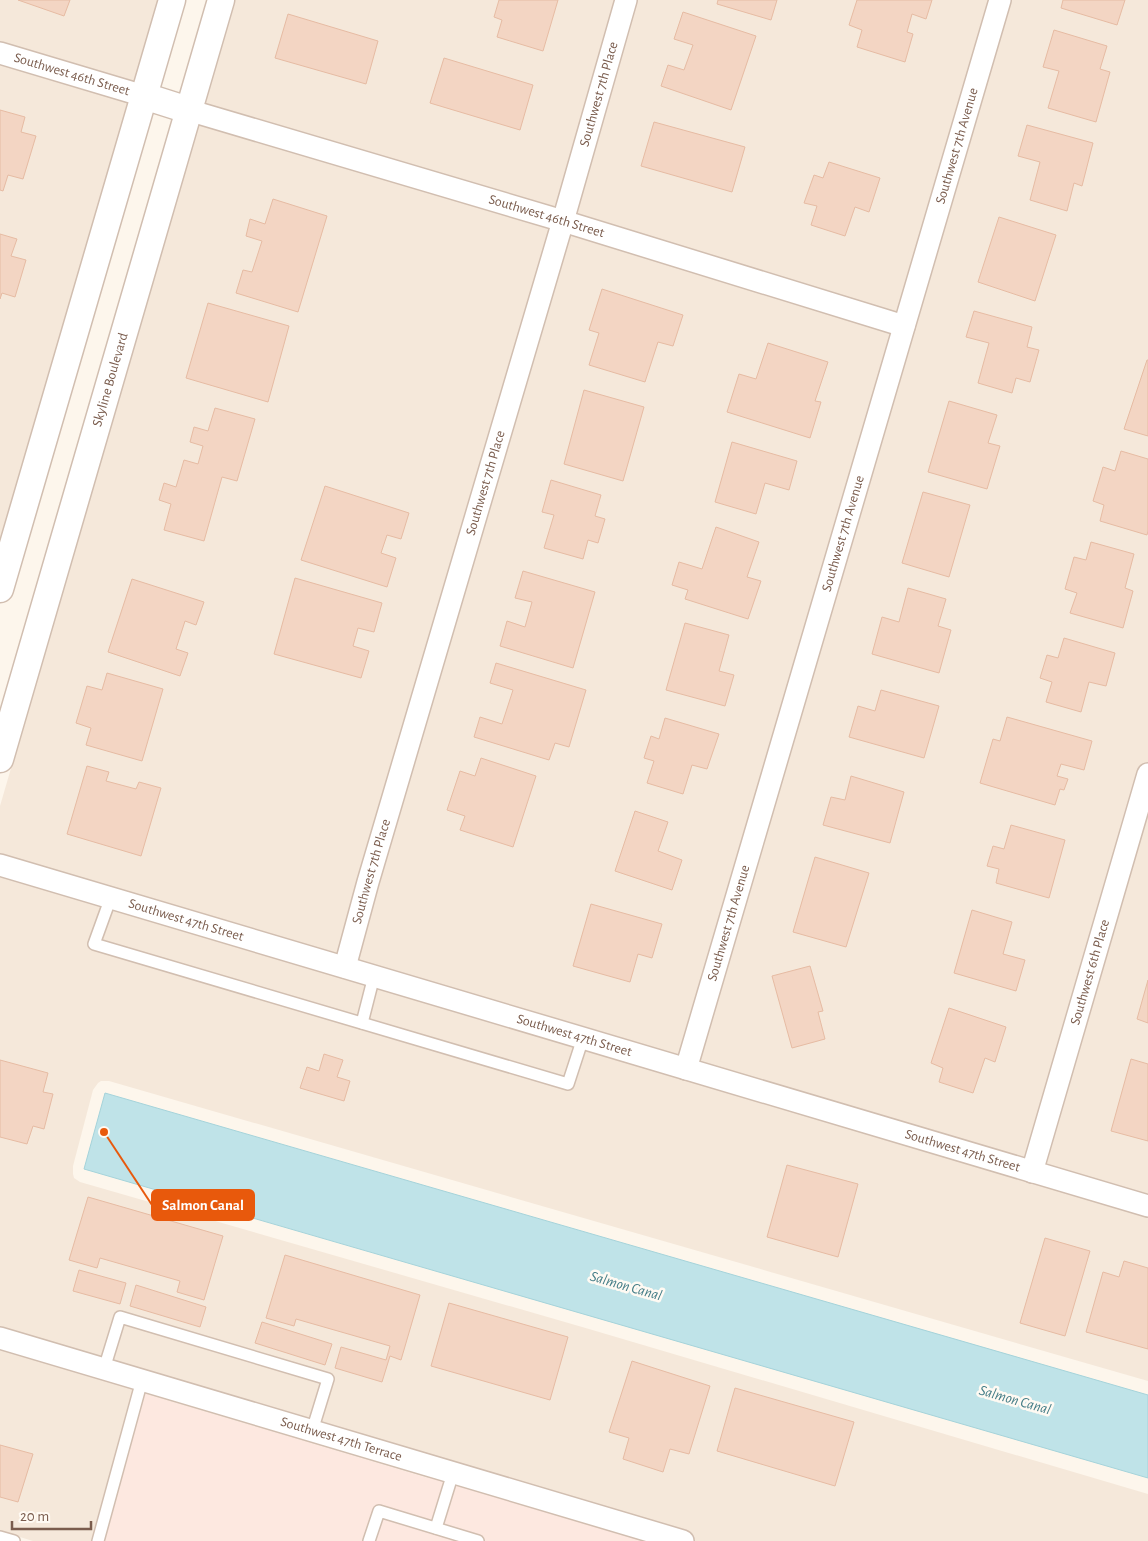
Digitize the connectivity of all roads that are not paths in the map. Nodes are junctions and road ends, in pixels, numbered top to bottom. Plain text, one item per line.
1 (172, 0) edge
2 (221, 0) edge
3 (626, 0) edge
4 (1000, 0) edge
5 (0, 53) edge
6 (144, 96) junction
7 (188, 110) junction
8 (562, 221) junction
9 (904, 326) junction
10 (0, 589) edge
11 (0, 759) edge
12 (1148, 774) edge
13 (0, 865) edge
14 (111, 898) junction
15 (345, 967) junction
16 (374, 976) junction
17 (362, 1023) junction
18 (583, 1038) junction
19 (686, 1069) junction
20 (1032, 1172) junction
21 (1148, 1206) edge
22 (0, 1338) edge
23 (104, 1370) junction
24 (142, 1380) junction
25 (312, 1431) junction
26 (453, 1473) junction
27 (436, 1528) junction
28 (0, 1537) edge
29 (14, 1541) edge
30 (98, 1541) edge
31 (369, 1541) edge
32 (478, 1541) edge
33 (683, 1541) edge

1 - 6 street
2 - 7 street, Skyline Boulevard
3 - 8 street, Southwest 7th Place
4 - 9 street, Southwest 7th Avenue
5 - 6 street, Southwest 46th Street
6 - 7 street
6 - 10 street
7 - 8 street, Southwest 46th Street
7 - 11 street, Skyline Boulevard
8 - 9 street, Southwest 46th Street
8 - 15 street, Southwest 7th Place
9 - 19 street, Southwest 7th Avenue
12 - 20 street, Southwest 6th Place
13 - 14 street, Southwest 47th Street
14 - 15 street, Southwest 47th Street
14 - 17 lane
15 - 16 street, Southwest 47th Street
16 - 17 lane
16 - 18 street, Southwest 47th Street
17 - 18 lane
18 - 19 street, Southwest 47th Street
19 - 20 street, Southwest 47th Street
20 - 21 street, Southwest 47th Street
22 - 23 street, Southwest 47th Terrace
23 - 24 street, Southwest 47th Terrace
23 - 25 lane
24 - 25 street, Southwest 47th Terrace
24 - 30 lane
25 - 26 street, Southwest 47th Terrace
26 - 27 lane
26 - 33 street, Southwest 47th Terrace
27 - 31 lane
27 - 32 lane
28 - 29 lane

